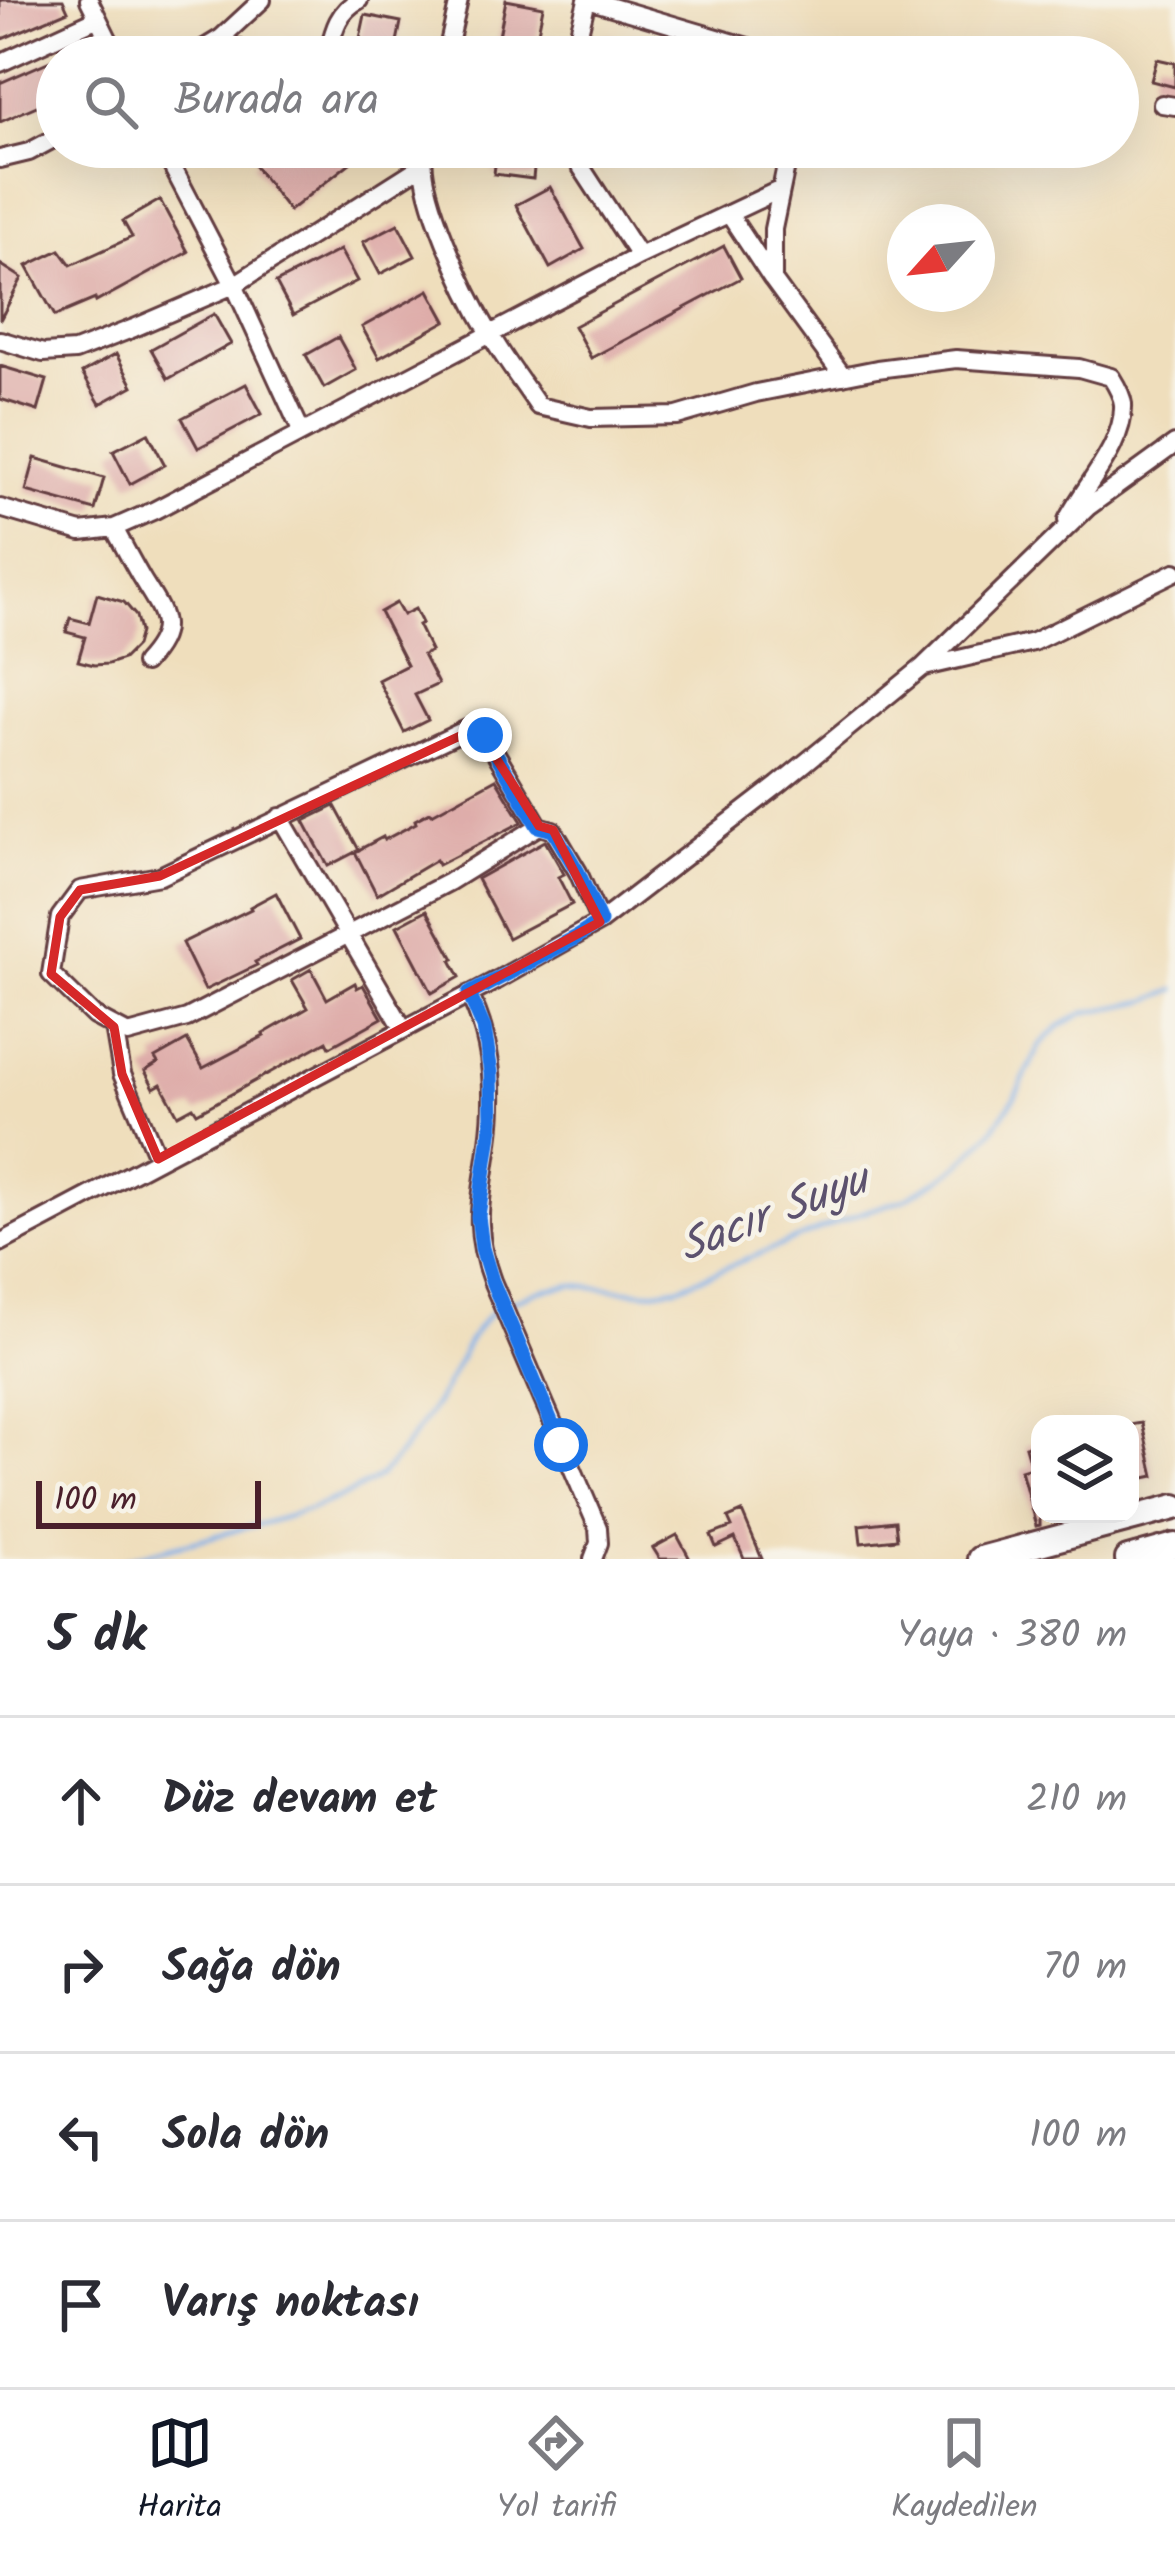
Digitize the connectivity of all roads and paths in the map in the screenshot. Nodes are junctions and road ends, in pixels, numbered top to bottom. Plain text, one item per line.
1 (89, 0) edge
2 (262, 0) edge
3 (358, 0) edge
4 (459, 0) edge
5 (587, 0) edge
6 (98, 18) junction
7 (59, 36) edge
8 (107, 36) edge
9 (223, 36) edge
10 (332, 36) edge
11 (451, 36) edge
12 (578, 36) edge
13 (710, 36) edge
14 (36, 46) edge
15 (0, 63) edge
16 (36, 148) edge
17 (0, 159) edge
18 (173, 168) edge
19 (407, 168) edge
20 (425, 168) edge
21 (582, 168) edge
22 (785, 168) edge
23 (779, 190) junction
24 (729, 214) junction
25 (640, 256) junction
26 (773, 280) junction
27 (234, 285) junction
28 (490, 334) junction
29 (0, 340) edge
30 (843, 376) junction
31 (302, 433) junction
32 (1175, 444) edge
33 (0, 508) edge
34 (113, 528) junction
35 (1059, 535) junction
36 (1175, 572) edge
37 (144, 663) dead end
38 (923, 667) junction
39 (280, 817) junction
40 (538, 826) junction
41 (600, 922) junction
42 (347, 936) junction
43 (469, 994) junction
44 (114, 1027) junction
45 (403, 1028) junction
46 (158, 1159) junction
47 (0, 1243) edge
48 (1175, 1507) edge
49 (1139, 1517) edge
50 (1118, 1523) edge
51 (1138, 1523) edge
52 (1146, 1556) edge
53 (593, 1559) edge
54 (980, 1559) edge

1 - 6 street
2 - 9 street
3 - 10 street
4 - 11 street
5 - 12 street
5 - 13 street
6 - 7 street
6 - 8 street
14 - 15 street
16 - 17 street
18 - 27 street
19 - 27 street
20 - 28 street
21 - 25 street
22 - 23 street
23 - 24 street
23 - 26 street
24 - 25 street
24 - 26 street
25 - 28 street
26 - 30 street
27 - 29 street
27 - 31 street
28 - 30 street
28 - 31 street
30 - 35 street
31 - 34 street
32 - 35 street
33 - 34 street
34 - 37 street
35 - 38 street
36 - 38 street
38 - 41 street
39 - 40 street
39 - 42 street
39 - 44 street
40 - 41 street
40 - 42 street
41 - 43 street
42 - 44 street
42 - 45 street
43 - 45 street
43 - 53 street
44 - 46 street
45 - 46 street
46 - 47 street
48 - 49 highway
50 - 54 highway
51 - 52 street

